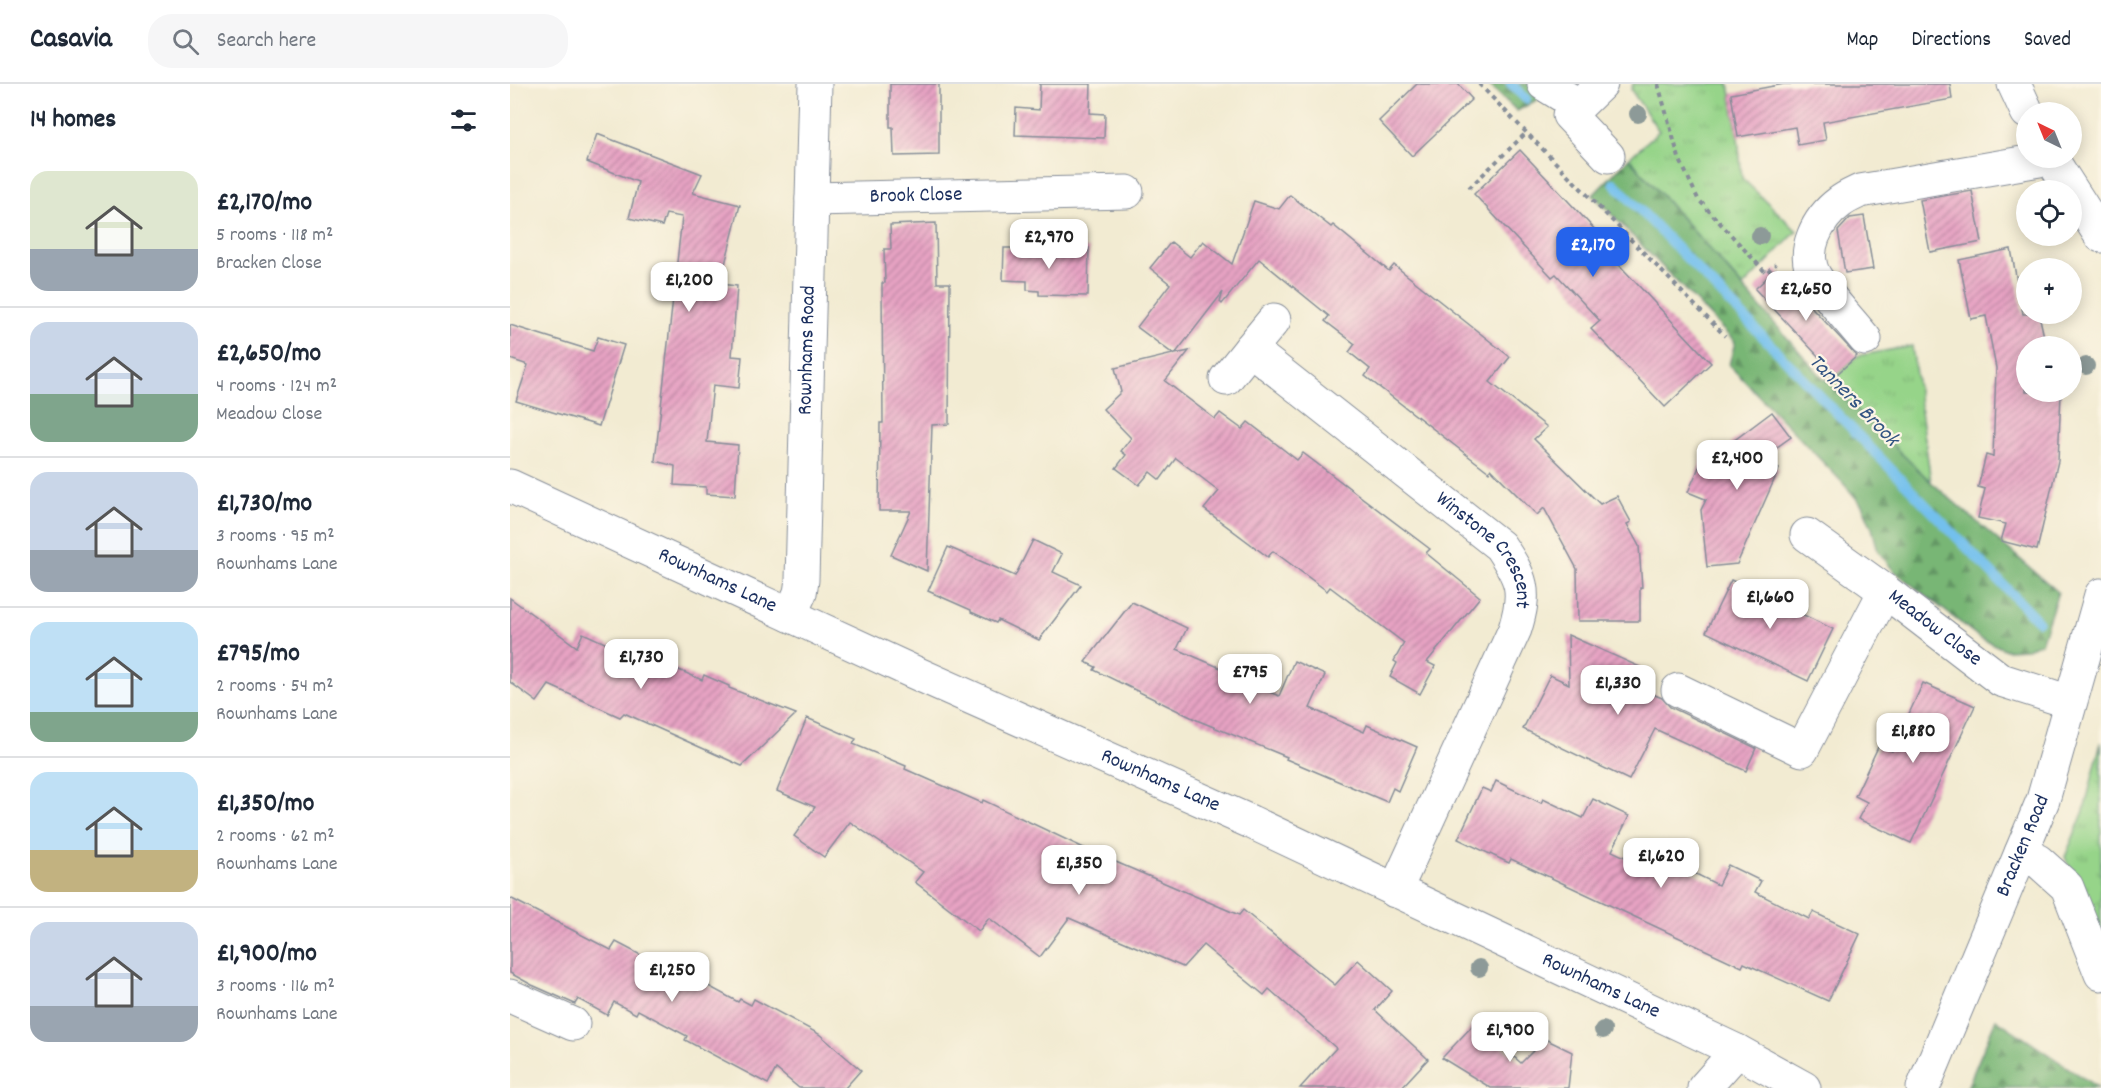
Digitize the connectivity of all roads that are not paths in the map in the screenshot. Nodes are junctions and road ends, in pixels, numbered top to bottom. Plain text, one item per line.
1 (815, 84) edge
2 (1544, 84) edge
3 (2014, 84) edge
4 (1590, 94) edge
5 (2022, 102) edge
6 (1608, 156) dead end
7 (2016, 164) edge
8 (2057, 168) edge
9 (1127, 192) dead end
10 (812, 199) junction
11 (2101, 236) edge
12 (1274, 320) dead end
13 (1865, 339) dead end
14 (1250, 349) junction
15 (1226, 379) dead end
16 (510, 486) edge
17 (1807, 535) dead end
18 (1885, 591) junction
19 (2101, 595) edge
20 (790, 615) junction
21 (1678, 690) dead end
22 (2070, 702) junction
23 (2021, 853) junction
24 (1395, 891) junction
25 (2101, 974) edge
26 (510, 996) edge
27 (573, 1024) dead end
28 (1737, 1051) junction
29 (1704, 1088) edge
30 (1804, 1088) edge
31 (1923, 1088) edge

1 - 10 street, Rownhams Road
2 - 4 street
3 - 5 street
4 - 6 street
7 - 13 street
8 - 11 street
9 - 10 street, Brook Close
10 - 20 street, Rownhams Road
12 - 14 street
14 - 15 street
14 - 24 street, Winstone Crescent
16 - 20 street, Rownhams Lane
17 - 18 street, Meadow Close
18 - 21 street
18 - 22 street, Meadow Close
19 - 22 street, Bracken Road
20 - 24 street, Rownhams Lane
22 - 23 street, Bracken Road
23 - 25 street
23 - 31 street, Bracken Road
24 - 28 street, Rownhams Lane
26 - 27 street
28 - 29 street
28 - 30 street, Rownhams Lane

